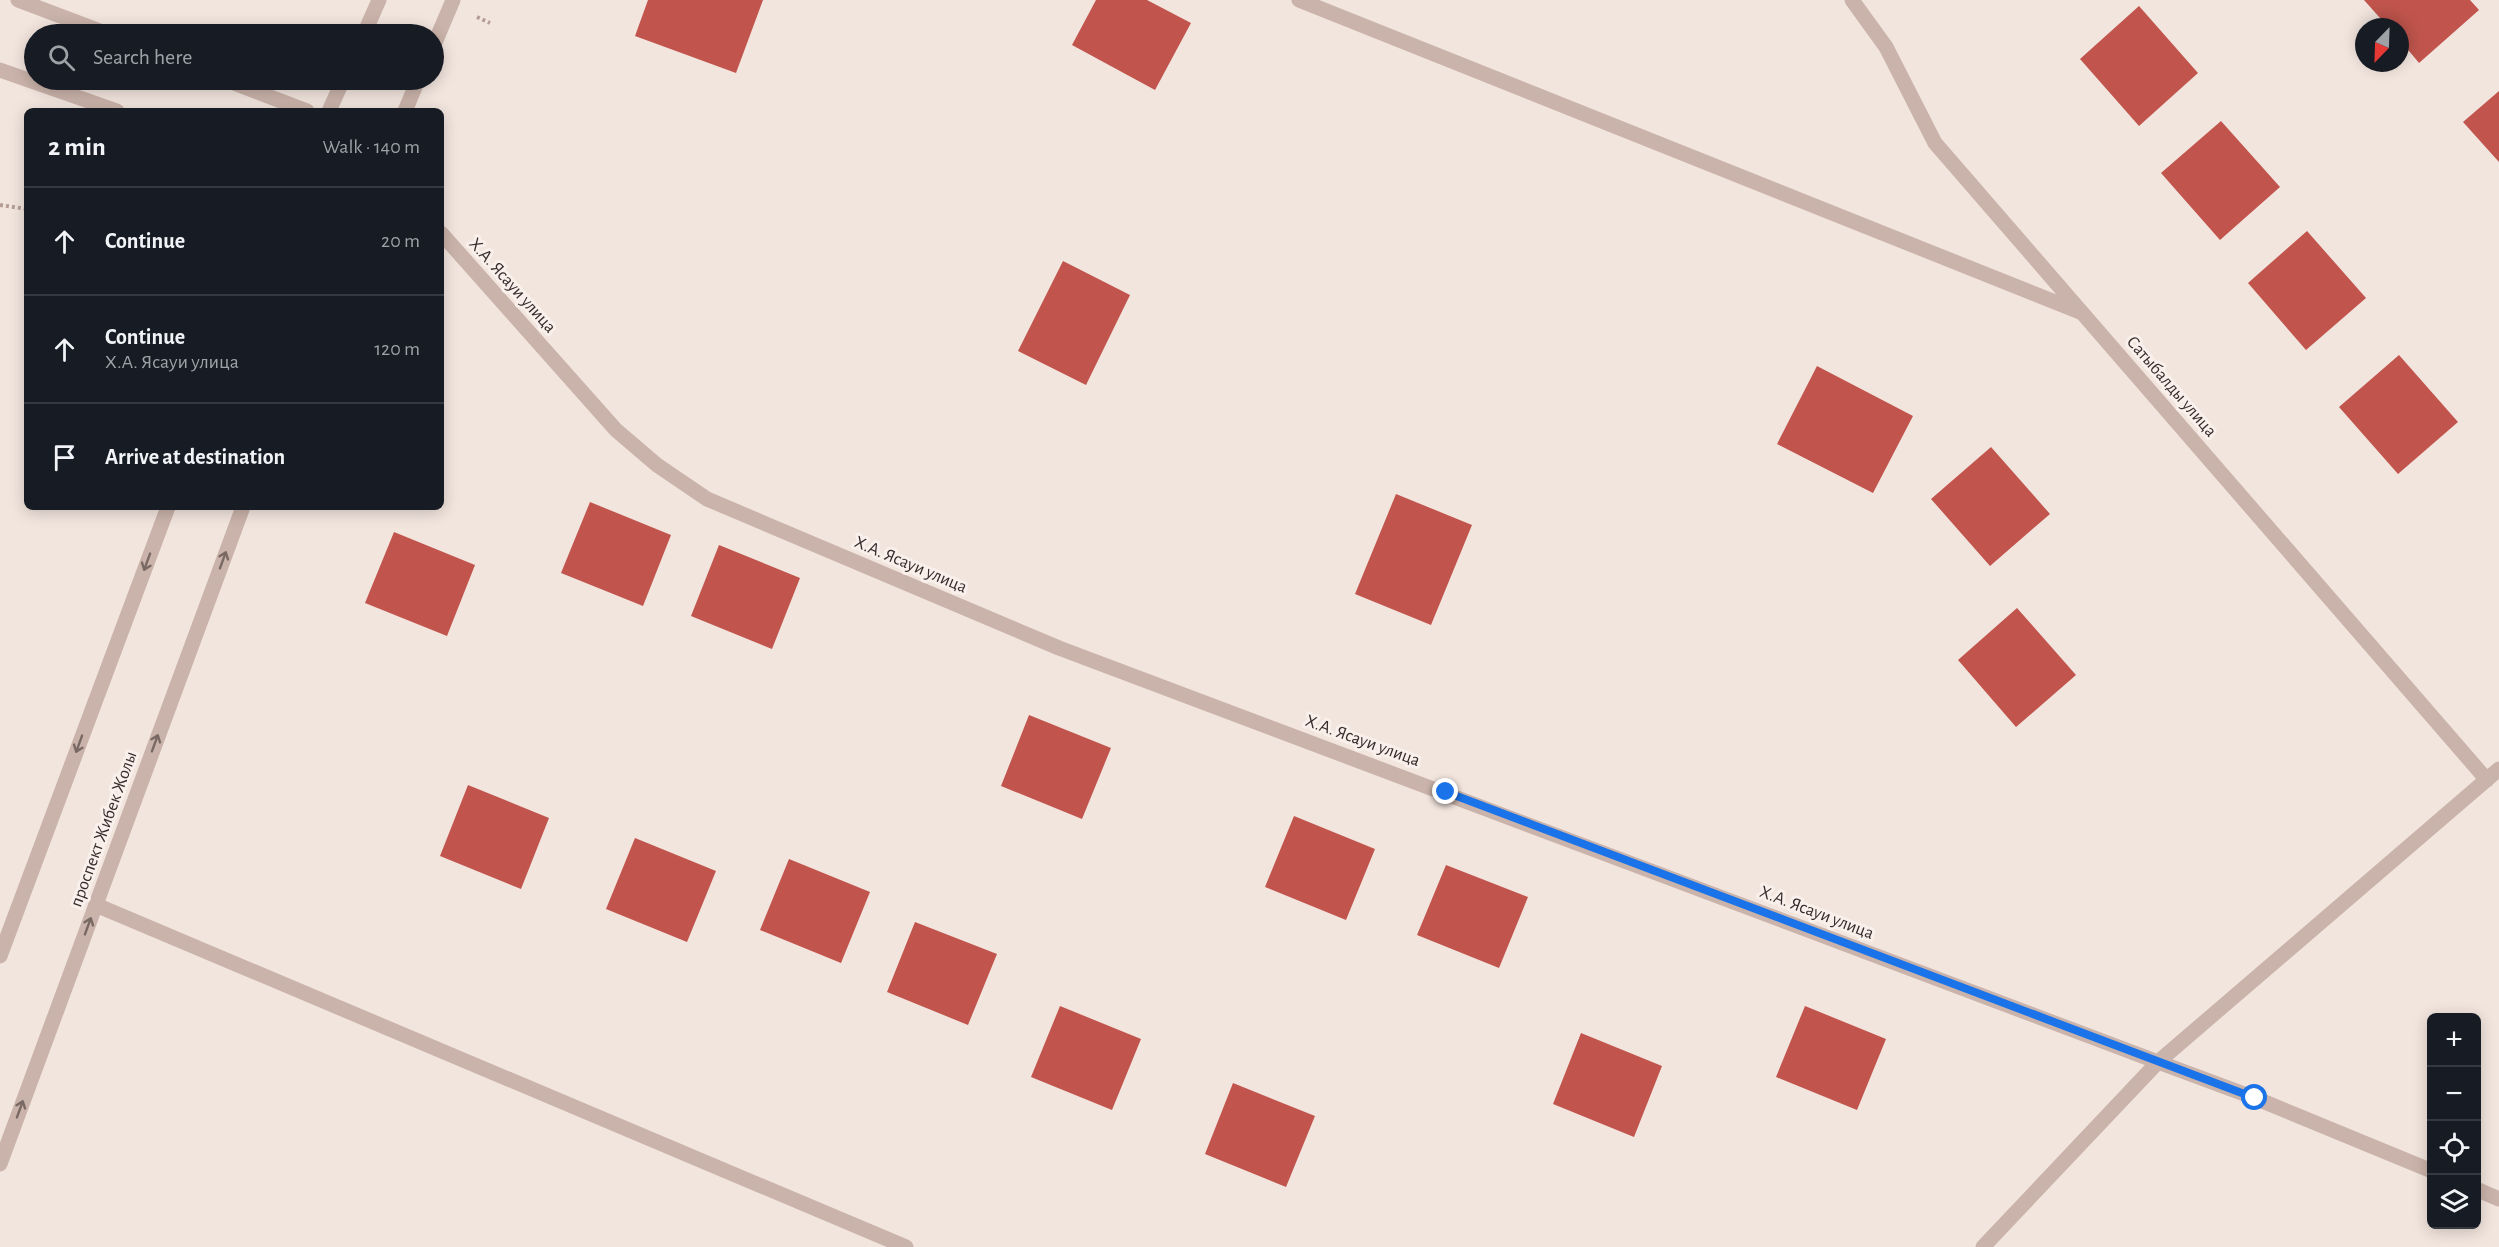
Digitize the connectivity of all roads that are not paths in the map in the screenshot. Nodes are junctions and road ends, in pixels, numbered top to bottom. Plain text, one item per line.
1 (18, 0) edge
2 (379, 0) edge
3 (453, 0) edge
4 (1299, 0) edge
5 (1852, 0) edge
6 (82, 24) edge
7 (368, 24) edge
8 (443, 24) edge
9 (0, 70) edge
10 (24, 78) edge
11 (57, 90) edge
12 (252, 90) edge
13 (339, 90) edge
14 (414, 90) edge
15 (108, 108) edge
16 (299, 108) edge
17 (330, 108) edge
18 (406, 108) edge
19 (444, 236) edge
20 (2082, 313) junction
21 (167, 510) edge
22 (242, 510) edge
23 (2499, 770) edge
24 (2487, 780) junction
25 (96, 905) junction
26 (0, 956) edge
27 (2158, 1062) junction
28 (0, 1164) edge
29 (2427, 1169) edge
30 (2481, 1192) edge
31 (2499, 1199) edge
32 (906, 1247) edge
33 (1983, 1247) edge

1 - 6 street
2 - 7 street
3 - 8 street
4 - 20 street
5 - 20 street, Сатыбалды улица
9 - 10 street
11 - 15 street
12 - 16 street
13 - 17 street
14 - 18 street
19 - 27 street, Х.А. Ясауи улица
20 - 24 street, Сатыбалды улица
21 -> 26 street
25 -> 22 street, проспект Жибек Жолы
23 - 24 street
24 - 27 street
28 -> 25 street, проспект Жибек Жолы
25 - 32 street
27 - 29 street, Х.А. Ясауи улица
27 - 33 street
30 - 31 street

